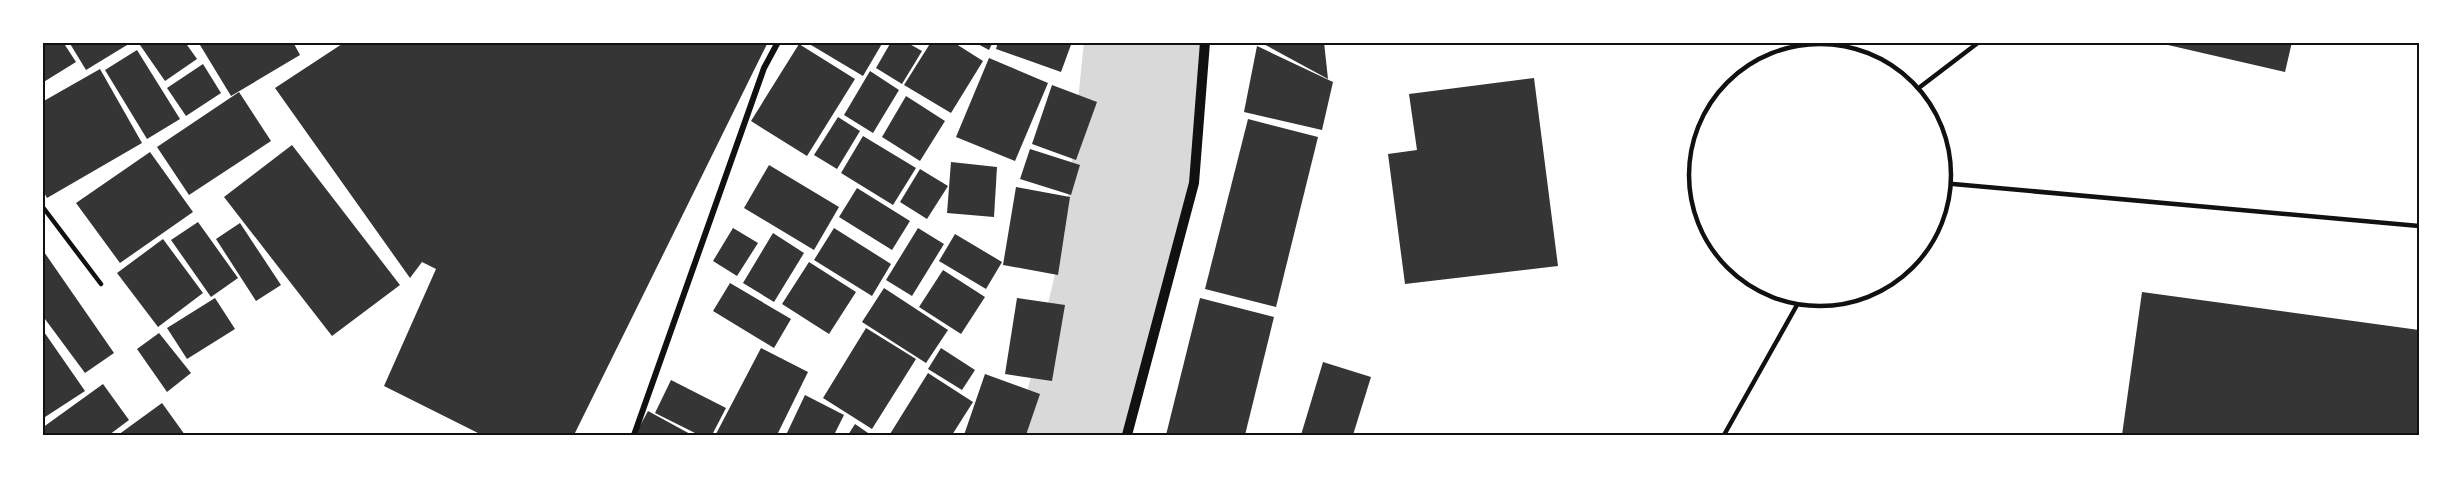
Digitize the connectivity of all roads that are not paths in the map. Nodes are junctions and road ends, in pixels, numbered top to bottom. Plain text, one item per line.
1 (778, 42) edge
2 (1205, 42) edge
3 (1979, 42) edge
4 (1920, 87) junction
5 (1953, 184) junction
6 (42, 206) edge
7 (2419, 226) edge
8 (101, 284) dead end
9 (1797, 305) junction
10 (634, 435) edge
11 (1127, 435) edge
12 (1724, 435) edge

1 - 10 street
2 - 11 street
3 - 4 lane
4 - 5 lane
4 - 9 lane
5 - 7 lane
5 - 9 lane
6 - 8 lane
9 - 12 lane

